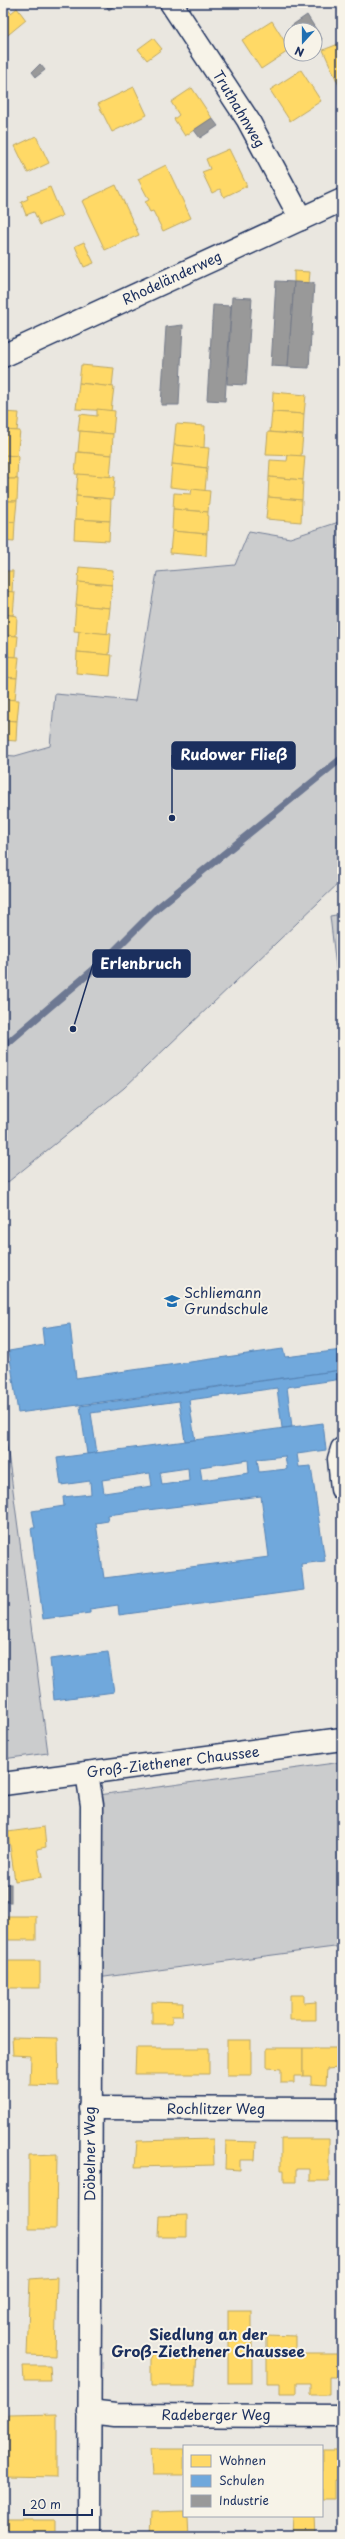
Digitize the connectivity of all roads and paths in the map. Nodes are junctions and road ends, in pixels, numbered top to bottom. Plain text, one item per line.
1 (171, 3) edge
2 (342, 200) edge
3 (300, 218) junction
4 (3, 356) edge
5 (342, 1449) edge
6 (342, 1489) edge
7 (342, 1739) edge
8 (87, 1773) junction
9 (3, 1784) edge
10 (90, 2108) junction
11 (342, 2109) edge
12 (89, 2412) junction
13 (342, 2416) edge
14 (89, 2536) edge

1 - 3 street, Truthahnweg
2 - 3 street, Rhodeländerweg
3 - 4 street, Rhodeländerweg
5 - 6 street
7 - 8 street, Groß-Ziethener Chaussee
8 - 9 street, Groß-Ziethener Chaussee
8 - 10 street, Döbelner Weg
10 - 11 street, Rochlitzer Weg
10 - 12 street, Döbelner Weg
12 - 13 street, Radeberger Weg
12 - 14 street, Döbelner Weg

